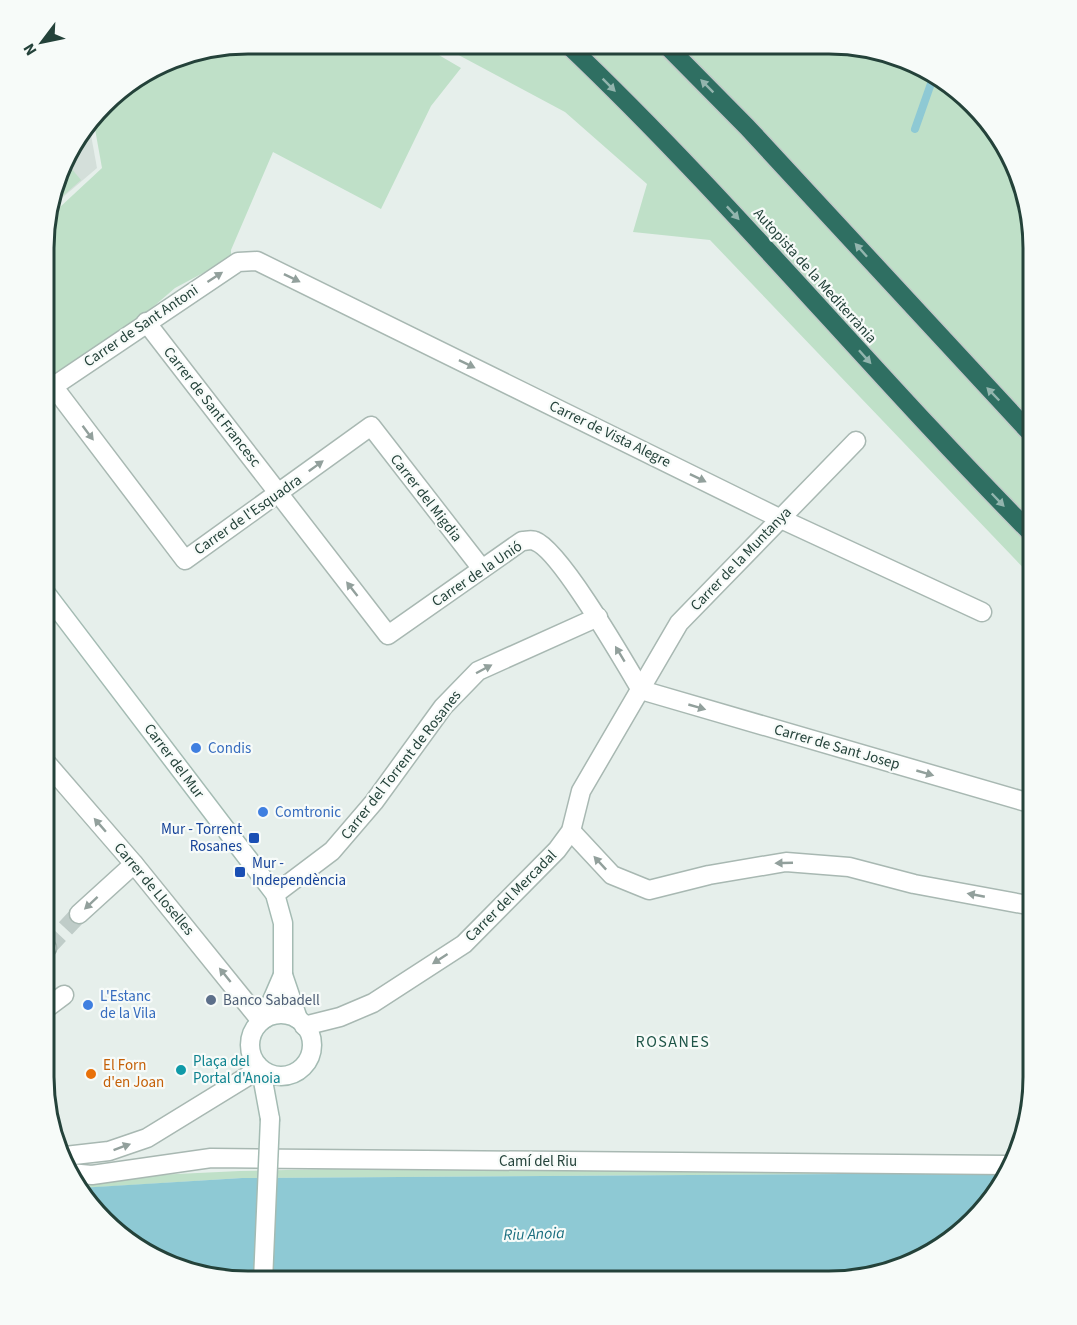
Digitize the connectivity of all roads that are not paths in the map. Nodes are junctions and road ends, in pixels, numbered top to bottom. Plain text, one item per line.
1 (577, 54) edge
2 (675, 54) edge
3 (237, 262) joint
4 (146, 322) junction
5 (54, 386) edge
6 (54, 395) edge
7 (1023, 425) edge
8 (371, 426) joint
9 (856, 441) dead end
10 (279, 494) junction
11 (781, 519) junction
12 (1023, 525) edge
13 (482, 569) junction
14 (54, 604) edge
15 (982, 612) dead end
16 (598, 617) junction
17 (388, 635) joint
18 (641, 690) junction
19 (54, 772) edge
20 (1023, 801) edge
21 (571, 831) junction
22 (134, 864) junction
23 (275, 894) junction
24 (1023, 904) edge
25 (79, 914) tunnel mouth
26 (283, 975) junction
27 (64, 995) dead end
28 (54, 1002) edge
29 (262, 1020) junction
30 (301, 1023) junction
31 (259, 1068) junction
32 (287, 1074) junction
33 (270, 1119) junction
34 (71, 1155) edge
35 (1001, 1165) edge
36 (80, 1174) edge
37 (263, 1271) edge

1 -> 12 highway, Autopista de la Mediterrània
7 -> 2 highway
4 -> 3 street, Carrer de Sant Antoni
3 -> 11 street, Carrer de Vista Alegre
4 - 5 street, Carrer de Sant Antoni
4 - 10 street, Carrer de Sant Francesc
6 -> 10 street, Carrer de l'Esquadra
10 -> 8 street, Carrer de l'Esquadra
8 - 13 street, Carrer del Migdia
9 - 11 street, Carrer de la Muntanya
17 -> 10 street, Carrer de Sant Francesc
11 - 15 street, Carrer de Vista Alegre
11 - 18 street, Carrer de la Muntanya
13 - 16 street, Carrer de la Unió
13 - 17 street, Carrer de la Unió
14 - 23 street, Carrer del Mur
18 -> 16 street, Carrer de la Unió
23 -> 16 street, Carrer del Torrent de Rosanes
18 -> 20 street, Carrer de Sant Josep
18 - 21 street, Carrer del Mercadal
22 -> 19 street, Carrer de Lloselles
24 -> 21 street
21 -> 30 street, Carrer del Mercadal
22 -> 25 street
29 -> 22 street, Carrer de Lloselles
23 - 26 street, Carrer del Mur
26 - 29 street
26 - 30 street
27 - 28 street
29 - 30 street
29 - 31 street
30 - 32 street
31 - 32 street
31 - 33 street
34 -> 31 street
32 - 33 street
33 - 37 street, bridge
35 - 36 street, Camí del Riu

